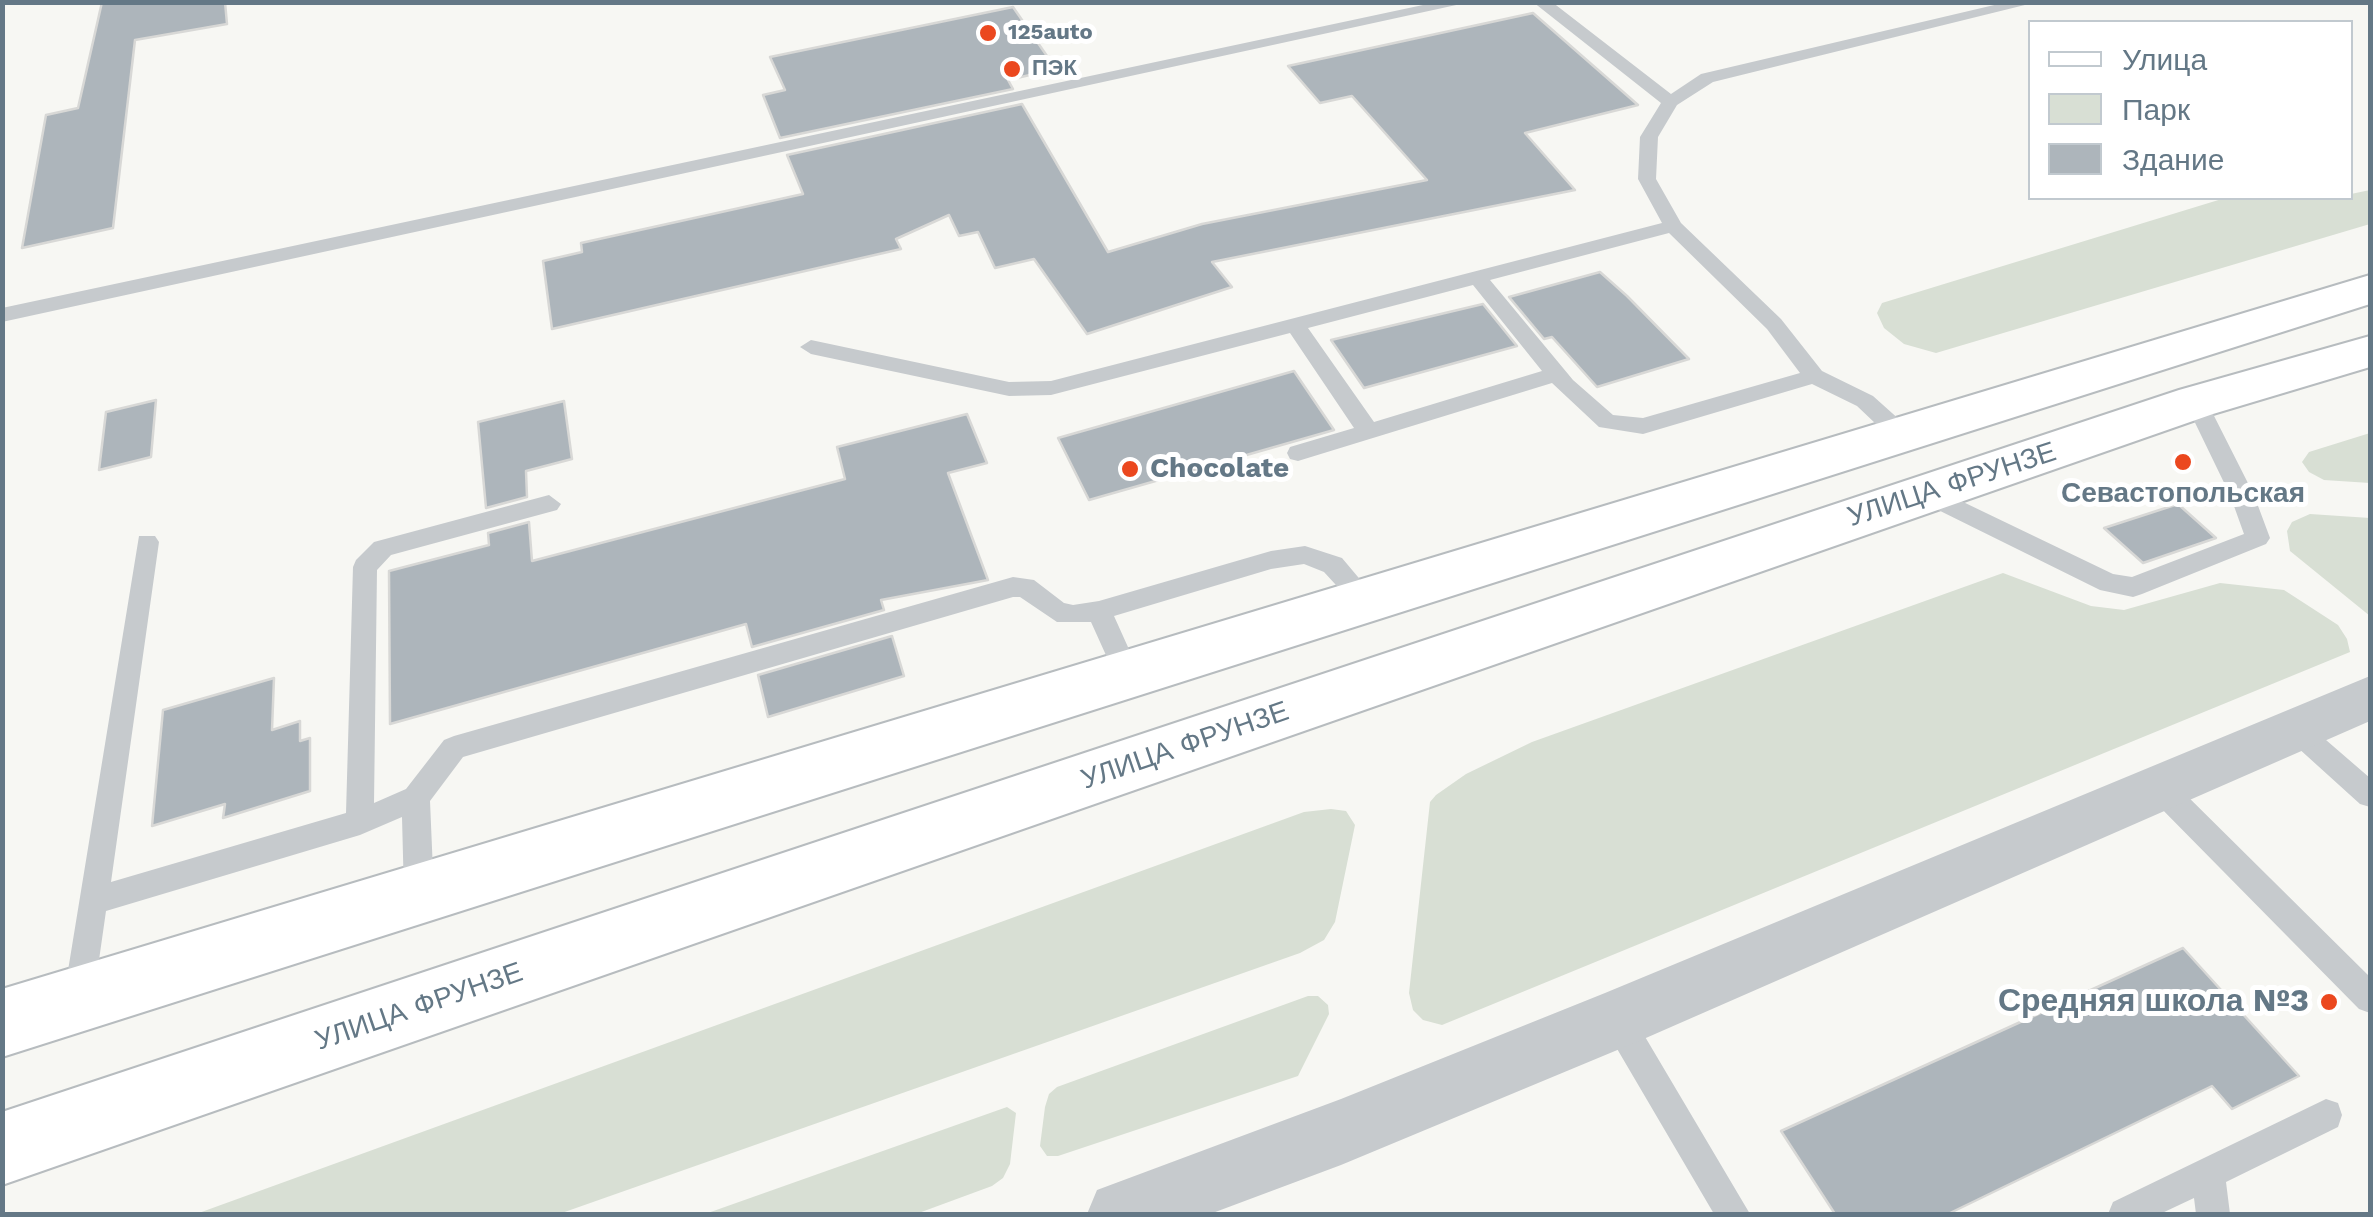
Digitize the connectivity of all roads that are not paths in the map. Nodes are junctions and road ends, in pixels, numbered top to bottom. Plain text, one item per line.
1 (1462, 2) edge
2 (1541, 2) edge
3 (2029, 2) edge
4 (1670, 102) junction
5 (1673, 226) junction
6 (1478, 278) junction
7 (2370, 288) edge
8 (2, 315) edge
9 (1296, 326) junction
10 (811, 346) dead end
11 (2370, 350) edge
12 (1556, 374) junction
13 (1814, 376) junction
14 (2196, 402) junction
15 (1368, 431) junction
16 (1904, 436) junction
17 (1298, 453) dead end
18 (1926, 494) junction
19 (549, 504) dead end
20 (147, 542) dead end
21 (1367, 602) junction
22 (1098, 611) junction
23 (1128, 676) junction
24 (2370, 698) edge
25 (2295, 729) junction
26 (2160, 788) junction
27 (2370, 795) edge
28 (416, 798) junction
29 (360, 822) junction
30 (419, 895) junction
31 (96, 900) junction
32 (2370, 998) edge
33 (78, 1000) junction
34 (1617, 1019) junction
35 (2, 1023) edge
36 (2326, 1114) dead end
37 (2, 1149) edge
38 (2208, 1174) junction
39 (1121, 1214) edge
40 (1734, 1214) edge
41 (2125, 1214) edge
42 (2213, 1214) edge

1 - 8 lane
2 - 4 lane
3 - 4 lane
4 - 5 lane
5 - 6 lane
5 - 13 lane
6 - 9 lane
6 - 12 lane
7 - 16 main road
9 - 10 lane
9 - 15 lane
11 - 14 main road, УЛИЦА ФРУНЗЕ
12 - 13 lane
12 - 15 lane
13 - 16 lane
14 - 18 main road, УЛИЦА ФРУНЗЕ
14 - 18 lane
15 - 17 lane
16 - 21 main road
18 - 37 main road, УЛИЦА ФРУНЗЕ
19 - 29 lane
20 - 31 lane
21 - 22 lane
21 - 23 main road
22 - 23 lane
22 - 28 lane
23 - 30 main road
24 - 25 street
25 - 26 street
25 - 27 lane
26 - 32 lane
26 - 34 street
28 - 29 lane
28 - 30 lane
29 - 31 lane
30 - 33 main road
31 - 33 lane
33 - 35 main road
34 - 39 street
34 - 40 lane
36 - 38 lane
38 - 41 lane
38 - 42 lane

